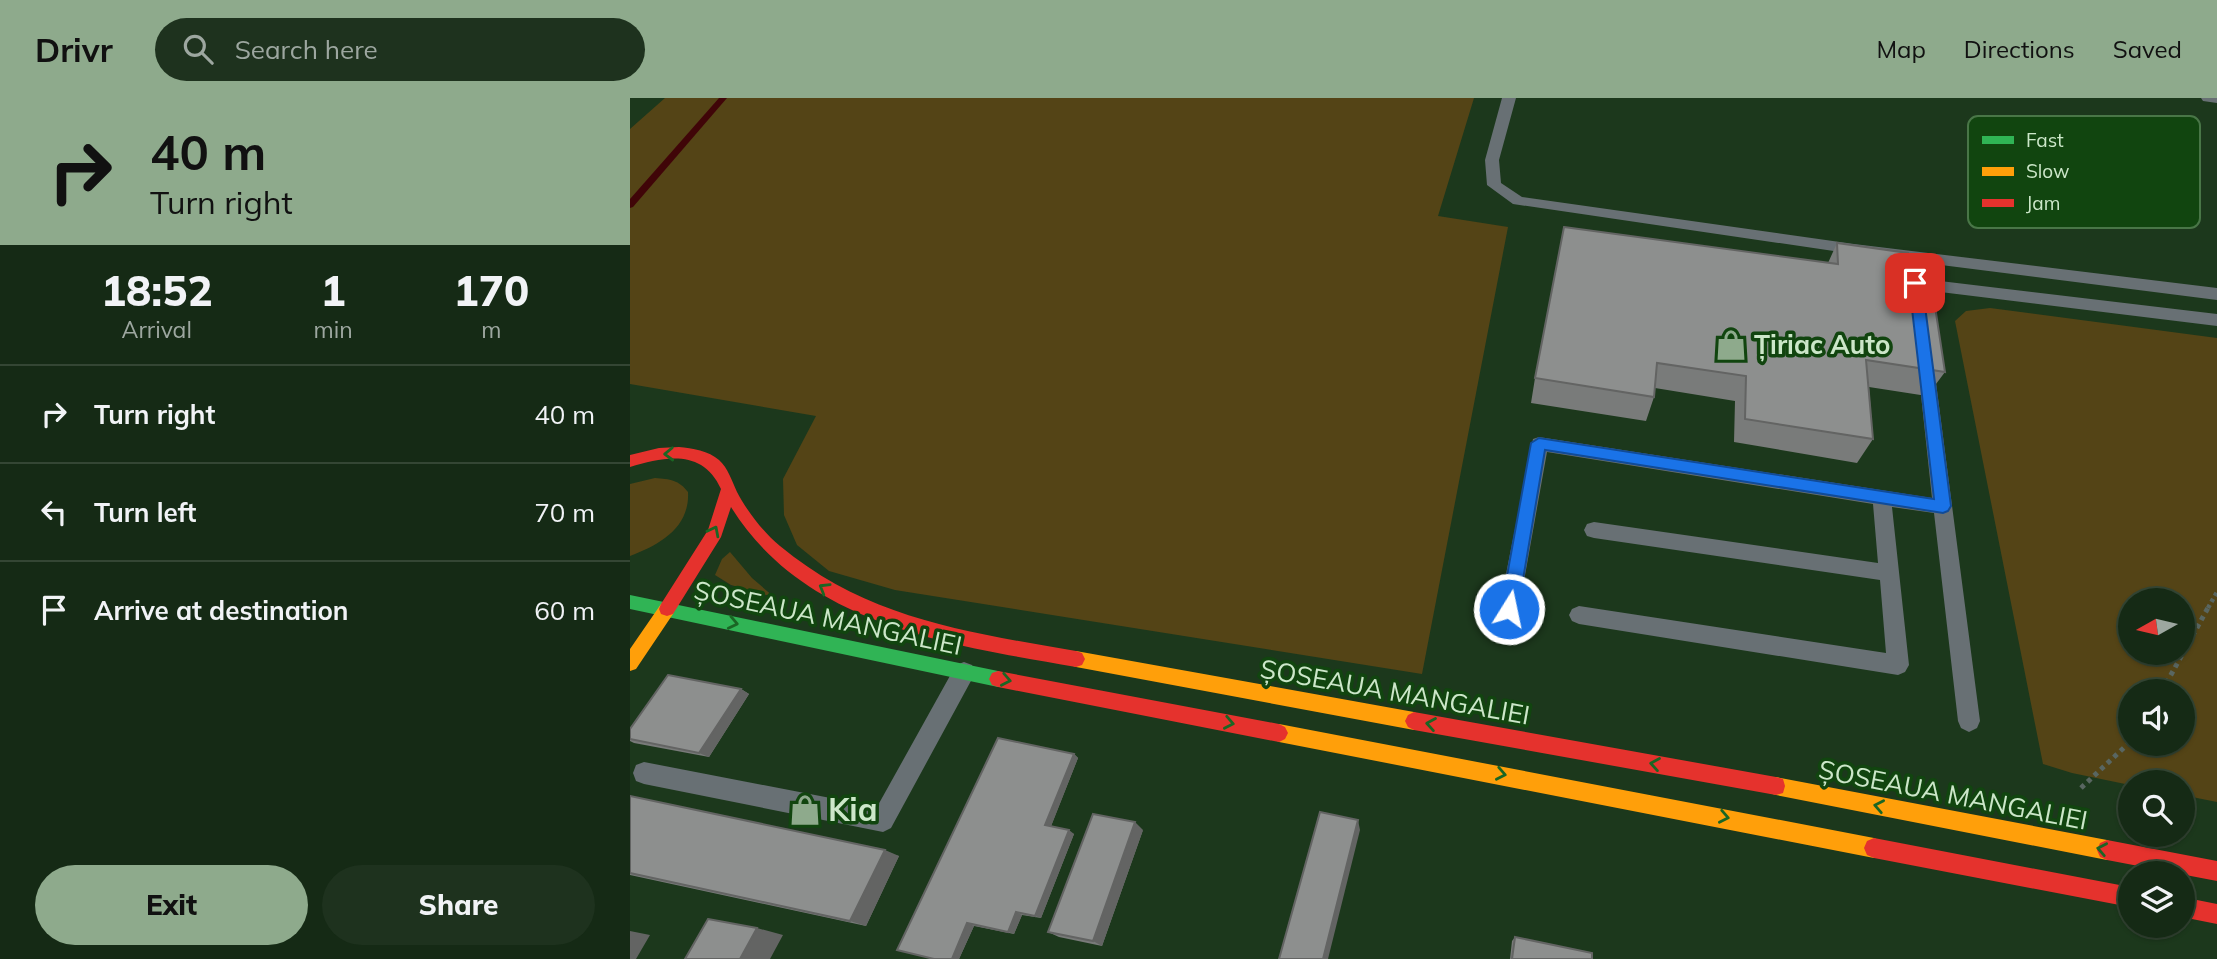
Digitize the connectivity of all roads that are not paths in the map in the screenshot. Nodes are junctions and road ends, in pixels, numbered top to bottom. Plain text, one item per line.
1 (1509, 98) edge
2 (2208, 98) edge
3 (2217, 99) edge
4 (2217, 294) edge
5 (1918, 306) edge
6 (2217, 320) edge
7 (1923, 344) edge
8 (633, 460) edge
9 (728, 491) junction
10 (1882, 497) junction
11 (1943, 506) junction
12 (1594, 530) dead end
13 (1890, 573) junction
14 (630, 602) edge
15 (667, 609) junction
16 (1509, 609) dead end
17 (1579, 615) dead end
18 (630, 663) edge
19 (964, 672) junction
20 (1969, 721) dead end
21 (644, 773) dead end
22 (2217, 871) edge
23 (2118, 895) edge
24 (2195, 910) edge
25 (2217, 914) edge

1 - 4 lane
2 - 3 lane
5 - 6 lane
7 - 11 lane
9 -> 8 main road, ȘOSEAUA MANGALIEI
15 -> 9 main road
22 -> 9 main road, ȘOSEAUA MANGALIEI
10 - 11 lane
10 - 13 lane
10 - 16 lane
11 - 20 lane
12 - 13 lane
13 - 17 lane
14 - 15 main road, ȘOSEAUA MANGALIEI
15 - 18 main road
15 -> 19 main road, ȘOSEAUA MANGALIEI
19 - 21 lane
19 -> 23 main road, ȘOSEAUA MANGALIEI
24 - 25 main road

